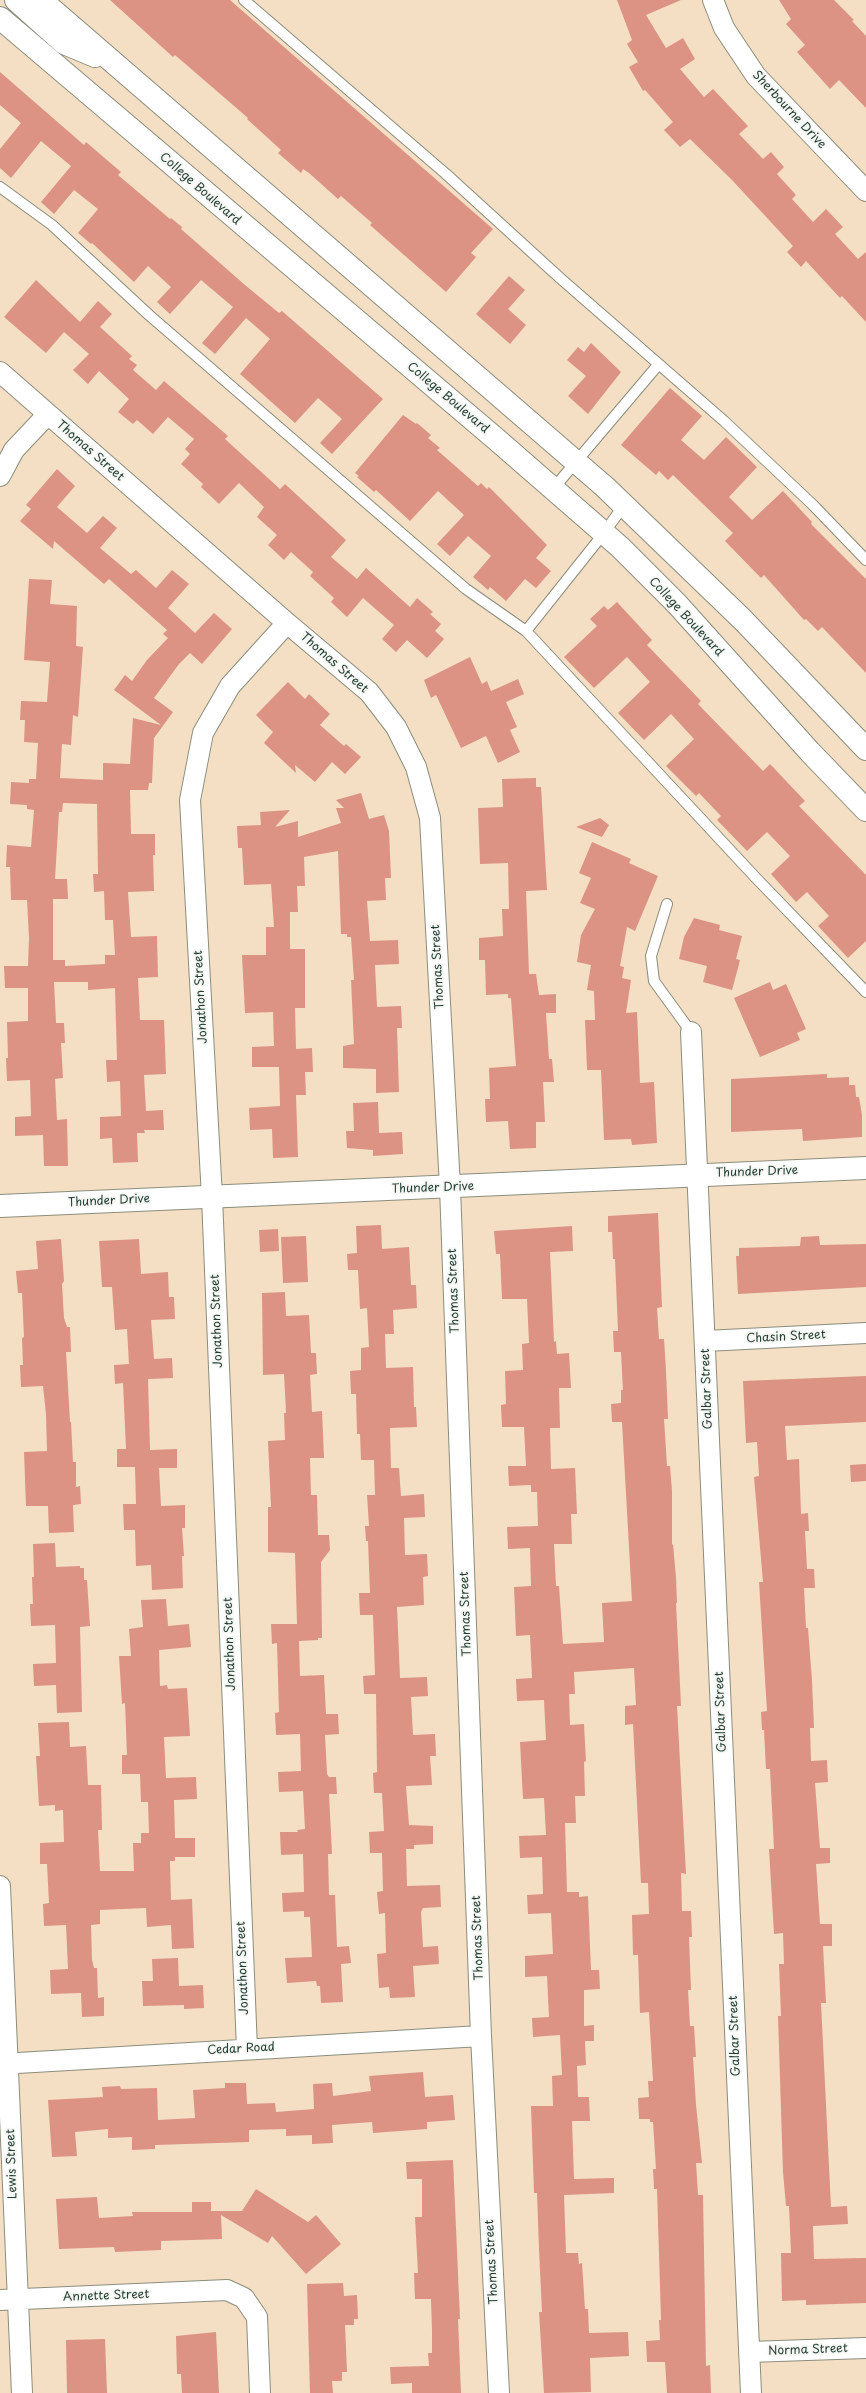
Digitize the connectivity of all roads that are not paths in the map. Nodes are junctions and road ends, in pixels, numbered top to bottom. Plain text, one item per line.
1 (16, 0) edge
2 (42, 0) edge
3 (244, 0) edge
4 (713, 0) edge
5 (0, 18) edge
6 (115, 65) junction
7 (0, 187) edge
8 (866, 191) edge
9 (658, 365) junction
10 (0, 372) edge
11 (48, 414) junction
12 (576, 461) junction
13 (0, 476) edge
14 (553, 489) junction
15 (624, 504) junction
16 (604, 534) junction
17 (866, 560) edge
18 (287, 623) junction
19 (526, 631) junction
20 (866, 749) edge
21 (866, 810) edge
22 (667, 904) dead end
23 (866, 992) edge
24 (691, 1032) joint
25 (866, 1168) edge
26 (698, 1174) junction
27 (450, 1188) junction
28 (212, 1197) junction
29 (0, 1206) edge
30 (866, 1333) edge
31 (705, 1341) junction
32 (0, 1886) edge
33 (481, 2036) junction
34 (246, 2049) junction
35 (4, 2063) edge
36 (9, 2300) edge
37 (866, 2348) edge
38 (749, 2352) junction
39 (22, 2393) edge
40 (260, 2393) edge
41 (498, 2393) edge
42 (751, 2393) edge

1 - 6 main road
2 - 6 main road
3 - 9 lane
4 - 8 street, Sherbourne Drive
5 - 14 main road, College Boulevard
6 - 12 main road
7 - 19 lane
9 - 12 lane
9 - 17 lane
10 - 11 street, Thomas Street
11 - 13 street
11 - 18 street, Thomas Street
12 - 14 lane
12 - 15 main road
14 - 16 main road, College Boulevard
15 - 16 lane
15 - 20 main road
16 - 19 lane
16 - 21 main road, College Boulevard
18 - 27 street, Thomas Street
18 - 28 street, Jonathon Street
19 - 23 lane
22 - 24 lane
24 - 26 street, Galbar Street
25 - 26 main road, Thunder Drive
26 - 27 main road, Thunder Drive
26 - 31 street, Galbar Street
27 - 28 main road, Thunder Drive
27 - 33 street, Thomas Street
28 - 29 main road, Thunder Drive
28 - 34 street, Jonathon Street
30 - 31 street, Chasin Street
31 - 38 street, Galbar Street
32 - 35 street, Lewis Street
33 - 34 street, Cedar Road
33 - 41 street, Thomas Street
34 - 35 street, Cedar Road
35 - 36 street, Lewis Street
36 - 39 street, Lewis Street
36 - 40 street, Annette Street
37 - 38 street, Norma Street
38 - 42 street, Galbar Street

